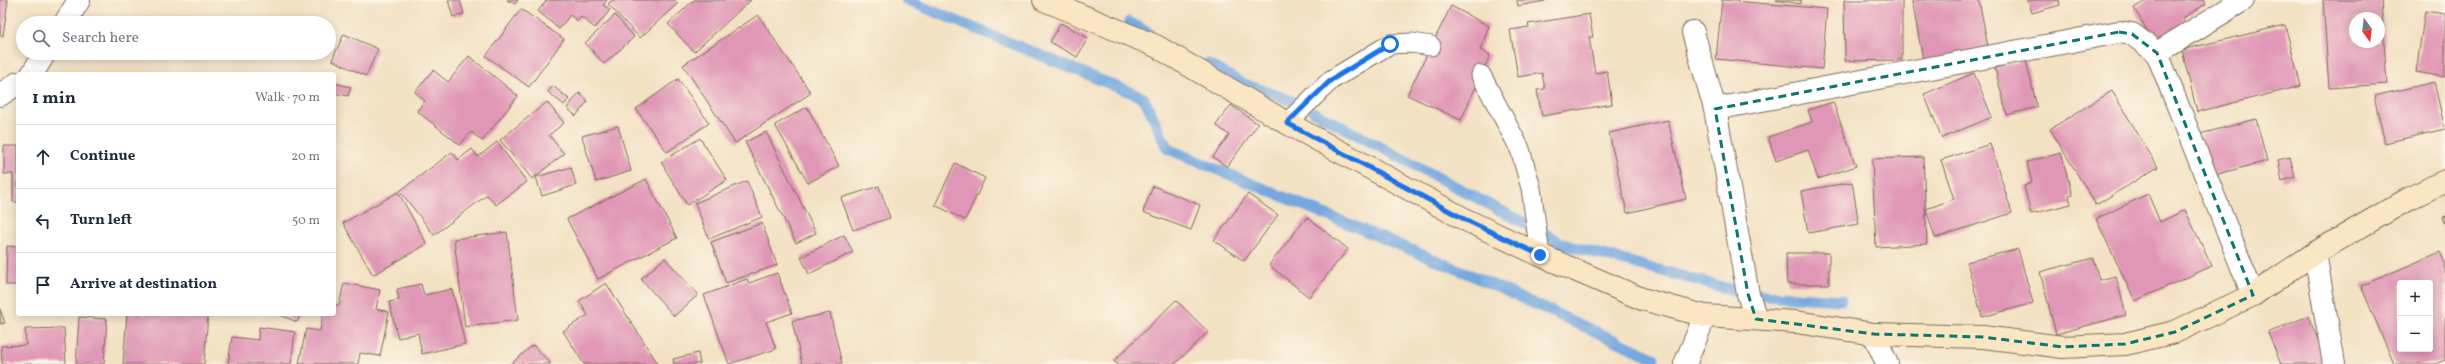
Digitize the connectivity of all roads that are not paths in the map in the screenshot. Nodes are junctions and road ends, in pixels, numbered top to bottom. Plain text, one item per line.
1 (79, 0) edge
2 (1044, 0) edge
3 (2243, 0) edge
4 (69, 16) edge
5 (1693, 32) dead end
6 (1431, 46) dead end
7 (2157, 53) junction
8 (41, 60) edge
9 (33, 72) edge
10 (1481, 75) dead end
11 (16, 84) edge
12 (0, 95) edge
13 (1715, 109) junction
14 (1287, 123) junction
15 (2445, 181) edge
16 (2315, 253) junction
17 (1540, 255) junction
18 (2253, 295) junction
19 (1705, 316) junction
20 (1756, 319) junction
21 (1874, 334) junction
22 (1685, 364) edge
23 (1886, 364) edge
24 (2334, 364) edge

1 - 4 street
2 - 14 main road
3 - 7 street
5 - 13 street
6 - 14 lane
7 - 13 street
7 - 18 street
8 - 9 street
10 - 17 lane
11 - 12 street
13 - 20 street
14 - 17 main road
15 - 16 main road
16 - 18 main road
16 - 24 street
17 - 19 main road
18 - 21 main road
19 - 20 main road
19 - 22 street
20 - 21 main road
21 - 23 street

